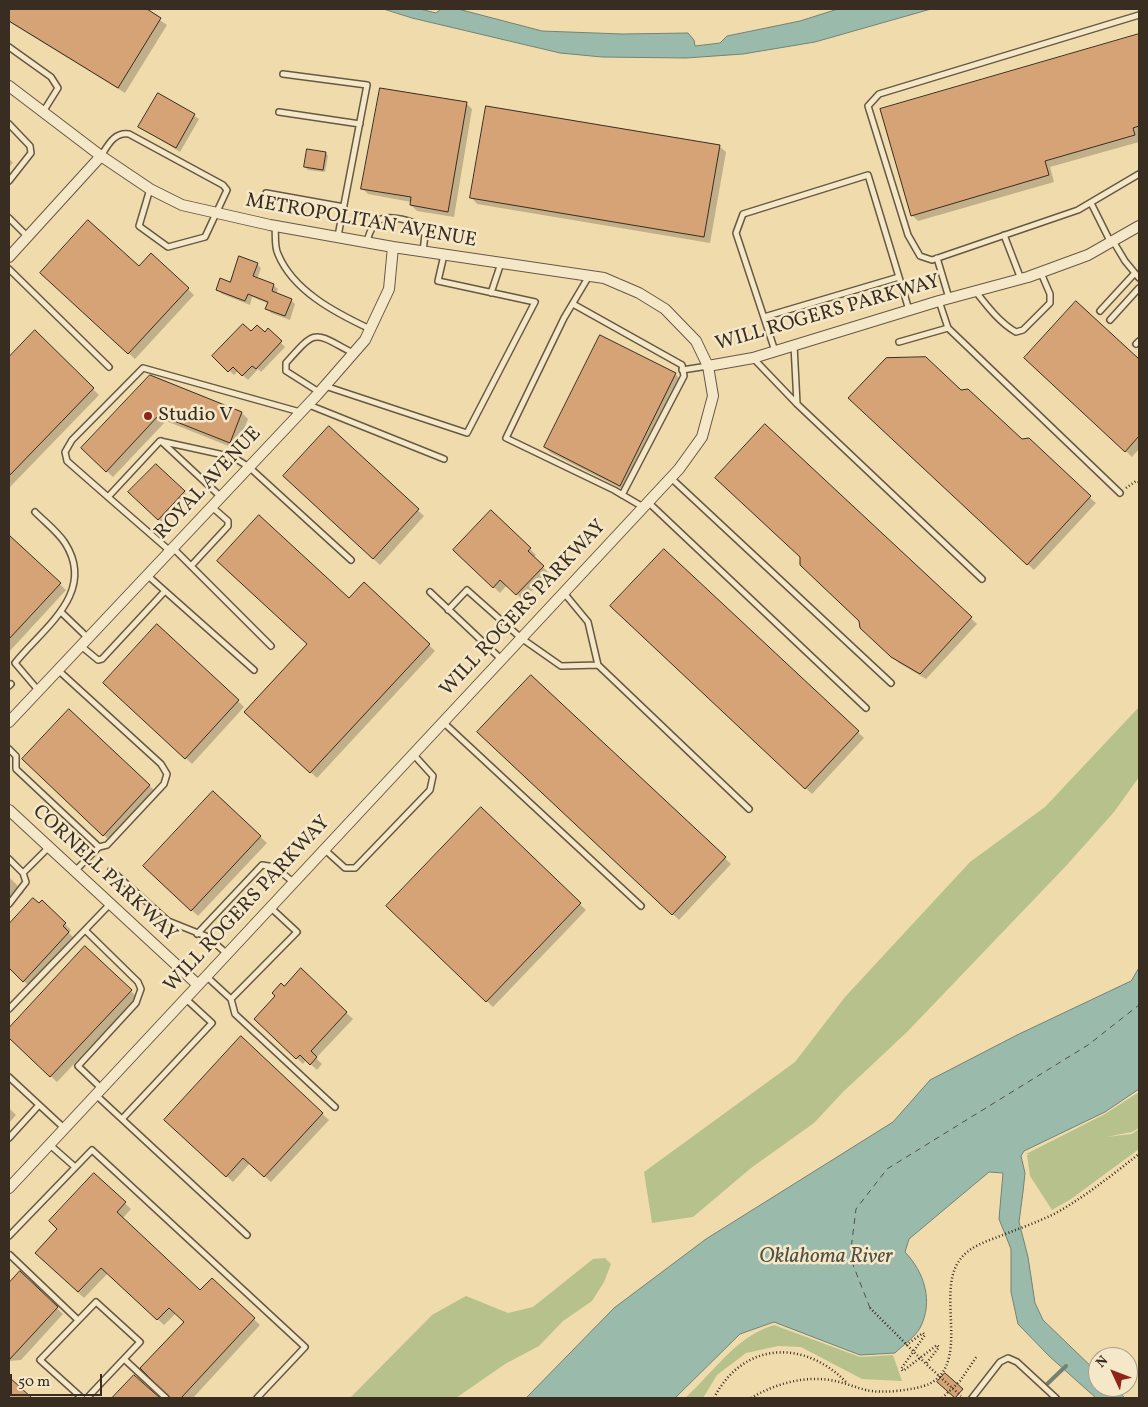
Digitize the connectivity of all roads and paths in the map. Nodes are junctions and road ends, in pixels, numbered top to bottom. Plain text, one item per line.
1 (1139, 15) edge
2 (9, 47) edge
3 (283, 74) dead end
4 (9, 86) edge
5 (43, 112) junction
6 (279, 112) dead end
7 (9, 124) edge
8 (360, 124) junction
9 (101, 156) junction
10 (1139, 174) edge
11 (9, 181) edge
12 (150, 189) junction
13 (266, 193) dead end
14 (1091, 203) junction
15 (344, 207) junction
16 (217, 214) junction
17 (9, 218) edge
18 (275, 226) junction
19 (1139, 226) edge
20 (1004, 235) junction
21 (28, 236) junction
22 (338, 236) junction
23 (367, 241) junction
24 (1112, 242) junction
25 (393, 247) junction
26 (423, 252) junction
27 (444, 255) junction
28 (9, 257) edge
29 (937, 258) junction
30 (501, 263) junction
31 (9, 269) edge
32 (1041, 273) junction
33 (1134, 274) junction
34 (590, 276) junction
35 (899, 277) junction
36 (1139, 278) edge
37 (1021, 279) junction
38 (1139, 288) edge
39 (976, 291) junction
40 (491, 293) junction
41 (944, 300) junction
42 (573, 304) junction
43 (909, 310) junction
44 (1100, 311) dead end
45 (764, 317) junction
46 (1110, 320) dead end
47 (948, 328) junction
48 (370, 329) junction
49 (899, 342) dead end
50 (794, 345) junction
51 (775, 350) junction
52 (353, 354) junction
53 (753, 358) junction
54 (708, 366) junction
55 (109, 367) dead end
56 (682, 370) junction
57 (322, 389) junction
58 (797, 404) junction
59 (305, 408) junction
60 (160, 441) junction
61 (444, 459) dead end
62 (249, 467) junction
63 (671, 478) junction
64 (1139, 482) edge
65 (1120, 493) joint
66 (622, 495) junction
67 (108, 497) junction
68 (221, 497) junction
69 (646, 505) junction
70 (212, 507) junction
71 (35, 512) dead end
72 (171, 550) junction
73 (351, 560) dead end
74 (191, 566) junction
75 (147, 575) junction
76 (982, 579) dead end
77 (166, 591) junction
78 (430, 592) dead end
79 (563, 592) junction
80 (448, 610) junction
81 (61, 612) junction
82 (88, 638) junction
83 (521, 638) junction
84 (81, 646) junction
85 (271, 646) dead end
86 (501, 659) junction
87 (598, 665) junction
88 (58, 670) junction
89 (254, 670) dead end
90 (891, 683) dead end
91 (39, 690) junction
92 (866, 708) dead end
93 (443, 721) junction
94 (9, 722) edge
95 (9, 749) edge
96 (413, 754) junction
97 (749, 809) dead end
98 (9, 810) edge
99 (99, 847) junction
100 (49, 848) junction
101 (324, 848) junction
102 (9, 860) edge
103 (111, 870) dead end
104 (74, 872) junction
105 (24, 873) junction
106 (293, 882) junction
107 (9, 904) edge
108 (110, 904) junction
109 (641, 906) dead end
110 (270, 907) junction
111 (85, 930) junction
112 (197, 934) junction
113 (226, 953) junction
114 (206, 975) junction
115 (197, 984) junction
116 (185, 998) junction
117 (231, 999) junction
118 (9, 1009) edge
119 (9, 1076) edge
120 (98, 1091) junction
121 (39, 1105) junction
122 (335, 1107) dead end
123 (122, 1119) junction
124 (64, 1128) junction
125 (9, 1138) edge
126 (50, 1144) junction
127 (1139, 1154) edge
128 (75, 1167) junction
129 (9, 1188) edge
130 (247, 1235) dead end
131 (9, 1236) edge
132 (9, 1255) edge
133 (870, 1308) dead end
134 (77, 1319) junction
135 (906, 1345) junction
136 (913, 1351) junction
137 (977, 1356) dead end
138 (920, 1358) junction
139 (124, 1359) junction
140 (926, 1364) junction
141 (939, 1376) junction
142 (848, 1384) junction
143 (953, 1389) junction
144 (961, 1396) dead end
145 (82, 1398) edge
146 (87, 1398) edge
147 (166, 1398) edge
148 (257, 1398) edge
149 (714, 1398) edge
150 (750, 1398) edge
151 (942, 1398) edge
152 (972, 1398) edge
153 (1056, 1398) edge

1 - 29 lane
2 - 5 lane
3 - 8 lane
4 - 5 street, METROPOLITAN AVENUE
5 - 9 street, METROPOLITAN AVENUE
6 - 8 lane
7 - 11 lane
8 - 15 lane
9 - 12 street, METROPOLITAN AVENUE
9 - 16 lane
9 - 21 street
10 - 14 lane
12 - 16 street, METROPOLITAN AVENUE
12 - 16 lane
13 - 15 lane
14 - 20 lane
14 - 24 lane
15 - 22 lane
16 - 18 street, METROPOLITAN AVENUE
17 - 21 lane
18 - 22 street, METROPOLITAN AVENUE
18 - 48 lane
19 - 24 street, WILL ROGERS PARKWAY
20 - 29 lane
20 - 37 lane
21 - 28 street
22 - 23 street, METROPOLITAN AVENUE
23 - 25 street, METROPOLITAN AVENUE
23 - 26 lane
24 - 32 street, WILL ROGERS PARKWAY
24 - 33 lane
25 - 26 street, METROPOLITAN AVENUE
25 - 48 street, ROYAL AVENUE
26 - 27 street, METROPOLITAN AVENUE
27 - 30 street, METROPOLITAN AVENUE
27 - 40 lane
29 - 41 lane
30 - 34 street, METROPOLITAN AVENUE
30 - 40 lane
31 - 55 lane
32 - 37 street, WILL ROGERS PARKWAY
32 - 39 lane
33 - 36 lane
33 - 44 lane
34 - 42 lane
34 - 54 street, METROPOLITAN AVENUE
35 - 43 lane
35 - 45 lane
35 - 45 lane
37 - 39 street, WILL ROGERS PARKWAY
38 - 46 lane
39 - 41 street, WILL ROGERS PARKWAY
40 - 57 lane
41 - 43 street, WILL ROGERS PARKWAY
41 - 47 lane
42 - 56 lane
42 - 66 lane
43 - 50 street, WILL ROGERS PARKWAY
45 - 51 lane
47 - 49 lane
47 - 65 lane
48 - 52 street, ROYAL AVENUE
50 - 51 street, WILL ROGERS PARKWAY
50 - 58 lane
51 - 53 street, WILL ROGERS PARKWAY
52 - 57 street, ROYAL AVENUE
52 - 57 lane
53 - 54 street, WILL ROGERS PARKWAY
53 - 58 lane
54 - 56 lane
54 - 63 street, WILL ROGERS PARKWAY
56 - 66 lane
57 - 59 street, ROYAL AVENUE
58 - 76 lane
59 - 61 lane
59 - 62 street, ROYAL AVENUE
59 - 67 lane
60 - 62 lane
60 - 67 lane
60 - 68 lane
62 - 68 street, ROYAL AVENUE
62 - 73 lane
63 - 69 street, WILL ROGERS PARKWAY
63 - 90 lane
64 - 65 path
66 - 69 lane
67 - 72 lane
68 - 70 street, ROYAL AVENUE
69 - 79 street, WILL ROGERS PARKWAY
69 - 92 lane
70 - 72 street, ROYAL AVENUE
70 - 74 lane
71 - 81 lane
72 - 74 lane
72 - 75 street, ROYAL AVENUE
74 - 85 lane
75 - 77 lane
75 - 82 street, ROYAL AVENUE
77 - 84 lane
77 - 89 lane
78 - 80 lane
79 - 83 street, WILL ROGERS PARKWAY
79 - 87 lane
80 - 83 lane
80 - 86 lane
81 - 82 lane
81 - 91 lane
82 - 84 street, ROYAL AVENUE
83 - 86 street, WILL ROGERS PARKWAY
83 - 87 lane
84 - 88 street, ROYAL AVENUE
86 - 93 street, WILL ROGERS PARKWAY
87 - 97 lane
88 - 91 street, ROYAL AVENUE
88 - 99 lane
91 - 94 street, ROYAL AVENUE
93 - 96 street, WILL ROGERS PARKWAY
93 - 109 lane
95 - 99 lane
96 - 101 street, WILL ROGERS PARKWAY
96 - 101 lane
98 - 100 street, CORNELL PARKWAY
99 - 104 lane
100 - 104 street, CORNELL PARKWAY
100 - 105 lane
101 - 106 street, WILL ROGERS PARKWAY
102 - 105 lane
103 - 112 lane
104 - 108 street, CORNELL PARKWAY
105 - 107 lane
106 - 110 street, WILL ROGERS PARKWAY
106 - 112 lane
108 - 111 lane
108 - 115 street, CORNELL PARKWAY
110 - 113 street, WILL ROGERS PARKWAY
110 - 117 lane
111 - 118 lane
111 - 120 lane
112 - 113 lane
113 - 114 street, WILL ROGERS PARKWAY
114 - 115 street, WILL ROGERS PARKWAY
114 - 117 lane
115 - 116 street, WILL ROGERS PARKWAY
116 - 120 street, WILL ROGERS PARKWAY
116 - 123 lane
117 - 122 lane
119 - 121 lane
120 - 123 lane
120 - 124 street, WILL ROGERS PARKWAY
121 - 124 lane
121 - 125 lane
123 - 130 lane
124 - 126 street, WILL ROGERS PARKWAY
126 - 128 lane
126 - 129 street, WILL ROGERS PARKWAY
127 - 141 path
128 - 131 lane
128 - 148 lane
132 - 134 lane
133 - 135 path
134 - 139 lane
134 - 145 lane
135 - 136 path
135 - 136 path
136 - 138 path
136 - 138 path
137 - 143 path
138 - 140 path
138 - 140 path
139 - 146 lane
139 - 147 lane
140 - 141 path
141 - 142 path
141 - 143 path
142 - 149 path
142 - 150 path
143 - 144 path
143 - 151 path
152 - 153 lane

